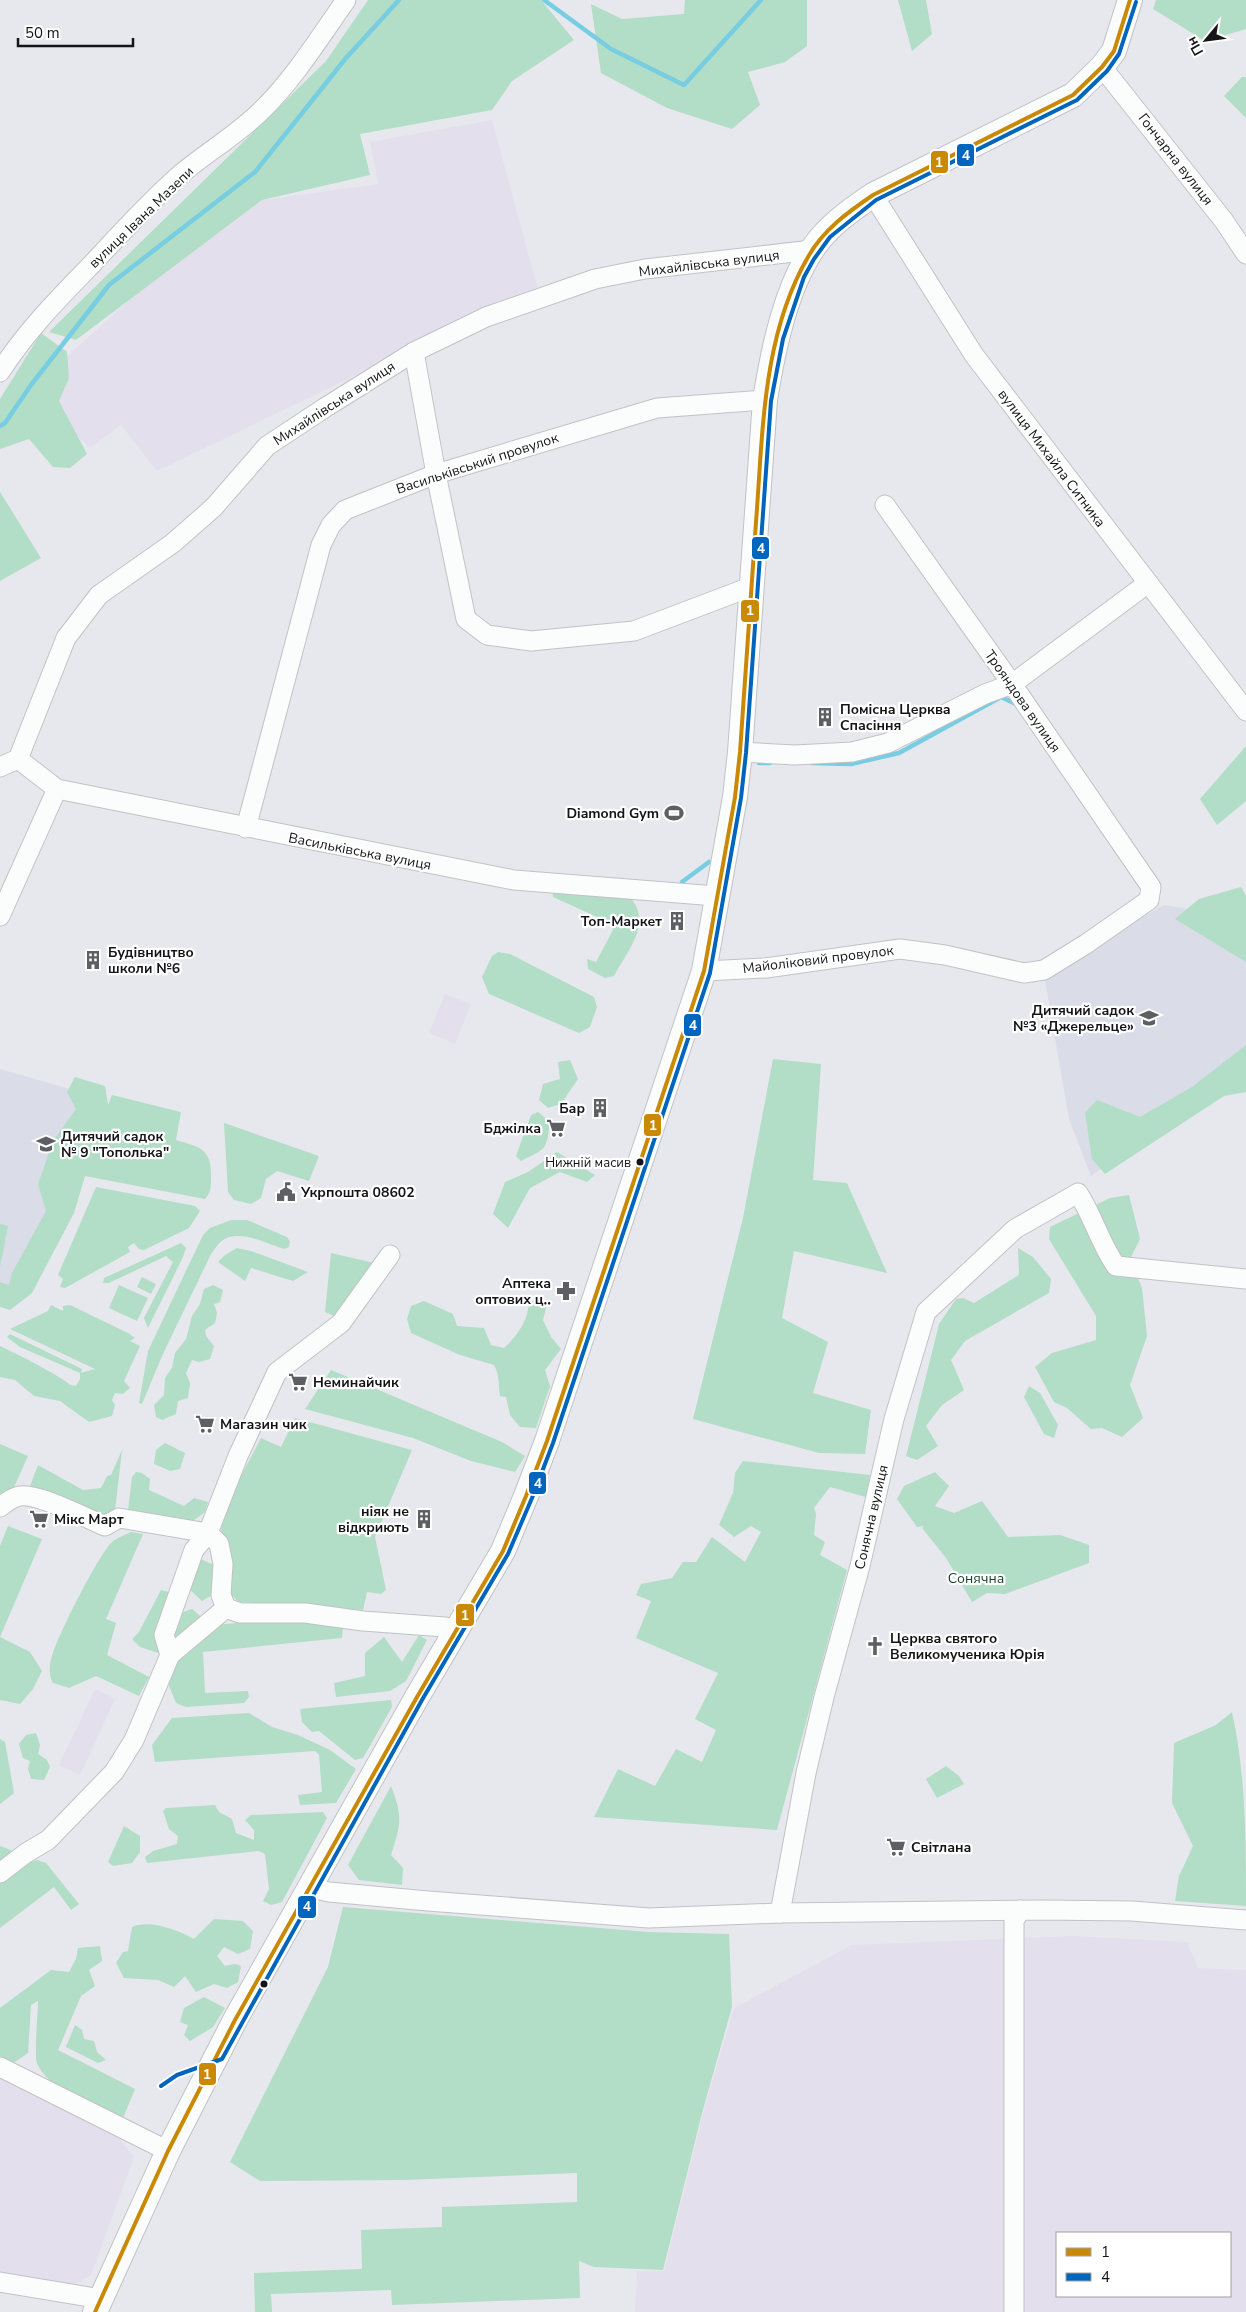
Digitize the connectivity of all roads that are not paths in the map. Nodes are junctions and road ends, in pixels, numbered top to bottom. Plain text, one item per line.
1 (346, 0) edge
2 (1130, 0) edge
3 (1102, 67) junction
4 (873, 195) junction
5 (812, 250) junction
6 (1246, 254) edge
7 (414, 352) junction
8 (0, 372) edge
9 (765, 400) junction
10 (436, 474) junction
11 (885, 505) dead end
12 (1148, 583) junction
13 (753, 586) junction
14 (1012, 684) junction
15 (1246, 711) edge
16 (740, 752) junction
17 (18, 759) junction
18 (0, 767) edge
19 (57, 789) junction
20 (246, 828) junction
21 (716, 896) junction
22 (1149, 900) joint
23 (0, 916) edge
24 (704, 971) junction
25 (390, 1255) dead end
26 (1246, 1279) edge
27 (0, 1507) edge
28 (208, 1533) junction
29 (226, 1608) junction
30 (457, 1631) junction
31 (170, 1655) junction
32 (0, 1873) edge
33 (310, 1888) junction
34 (1020, 1910) junction
35 (780, 1913) junction
36 (1246, 1920) edge
37 (0, 2067) edge
38 (168, 2151) junction
39 (0, 2282) edge
40 (98, 2305) edge
41 (1014, 2312) edge

1 - 8 street, вулиця Івана Мазепи
2 - 3 main road
3 - 4 main road
3 - 6 street, Гончарна вулиця
4 - 5 main road
4 - 12 street, вулиця Михайла Ситника
5 - 7 street, Михайлівська вулиця
5 - 9 main road
7 - 10 street
7 - 17 street, Михайлівська вулиця
9 - 10 street, Васильківський провулок
9 - 13 main road
10 - 13 street
10 - 20 street, Васильківський провулок
11 - 14 street, Трояндова вулиця
12 - 14 street
12 - 15 street, вулиця Михайла Ситника
13 - 16 main road
14 - 16 street
14 - 22 street, Трояндова вулиця
16 - 21 main road
17 - 18 street
17 - 19 street, Васильківська вулиця
19 - 20 street, Васильківська вулиця
19 - 23 street
20 - 21 street, Васильківська вулиця
21 - 24 main road
22 - 24 street, Майоліковий провулок
24 - 30 main road
25 - 28 street
26 - 35 street, Сонячна вулиця
27 - 28 street
28 - 29 street
28 - 31 street
29 - 30 street
29 - 31 street
30 - 33 main road
31 - 32 street
33 - 35 street
33 - 38 main road
34 - 35 street
34 - 36 street
34 - 41 street
37 - 38 street
38 - 40 main road
39 - 40 street

